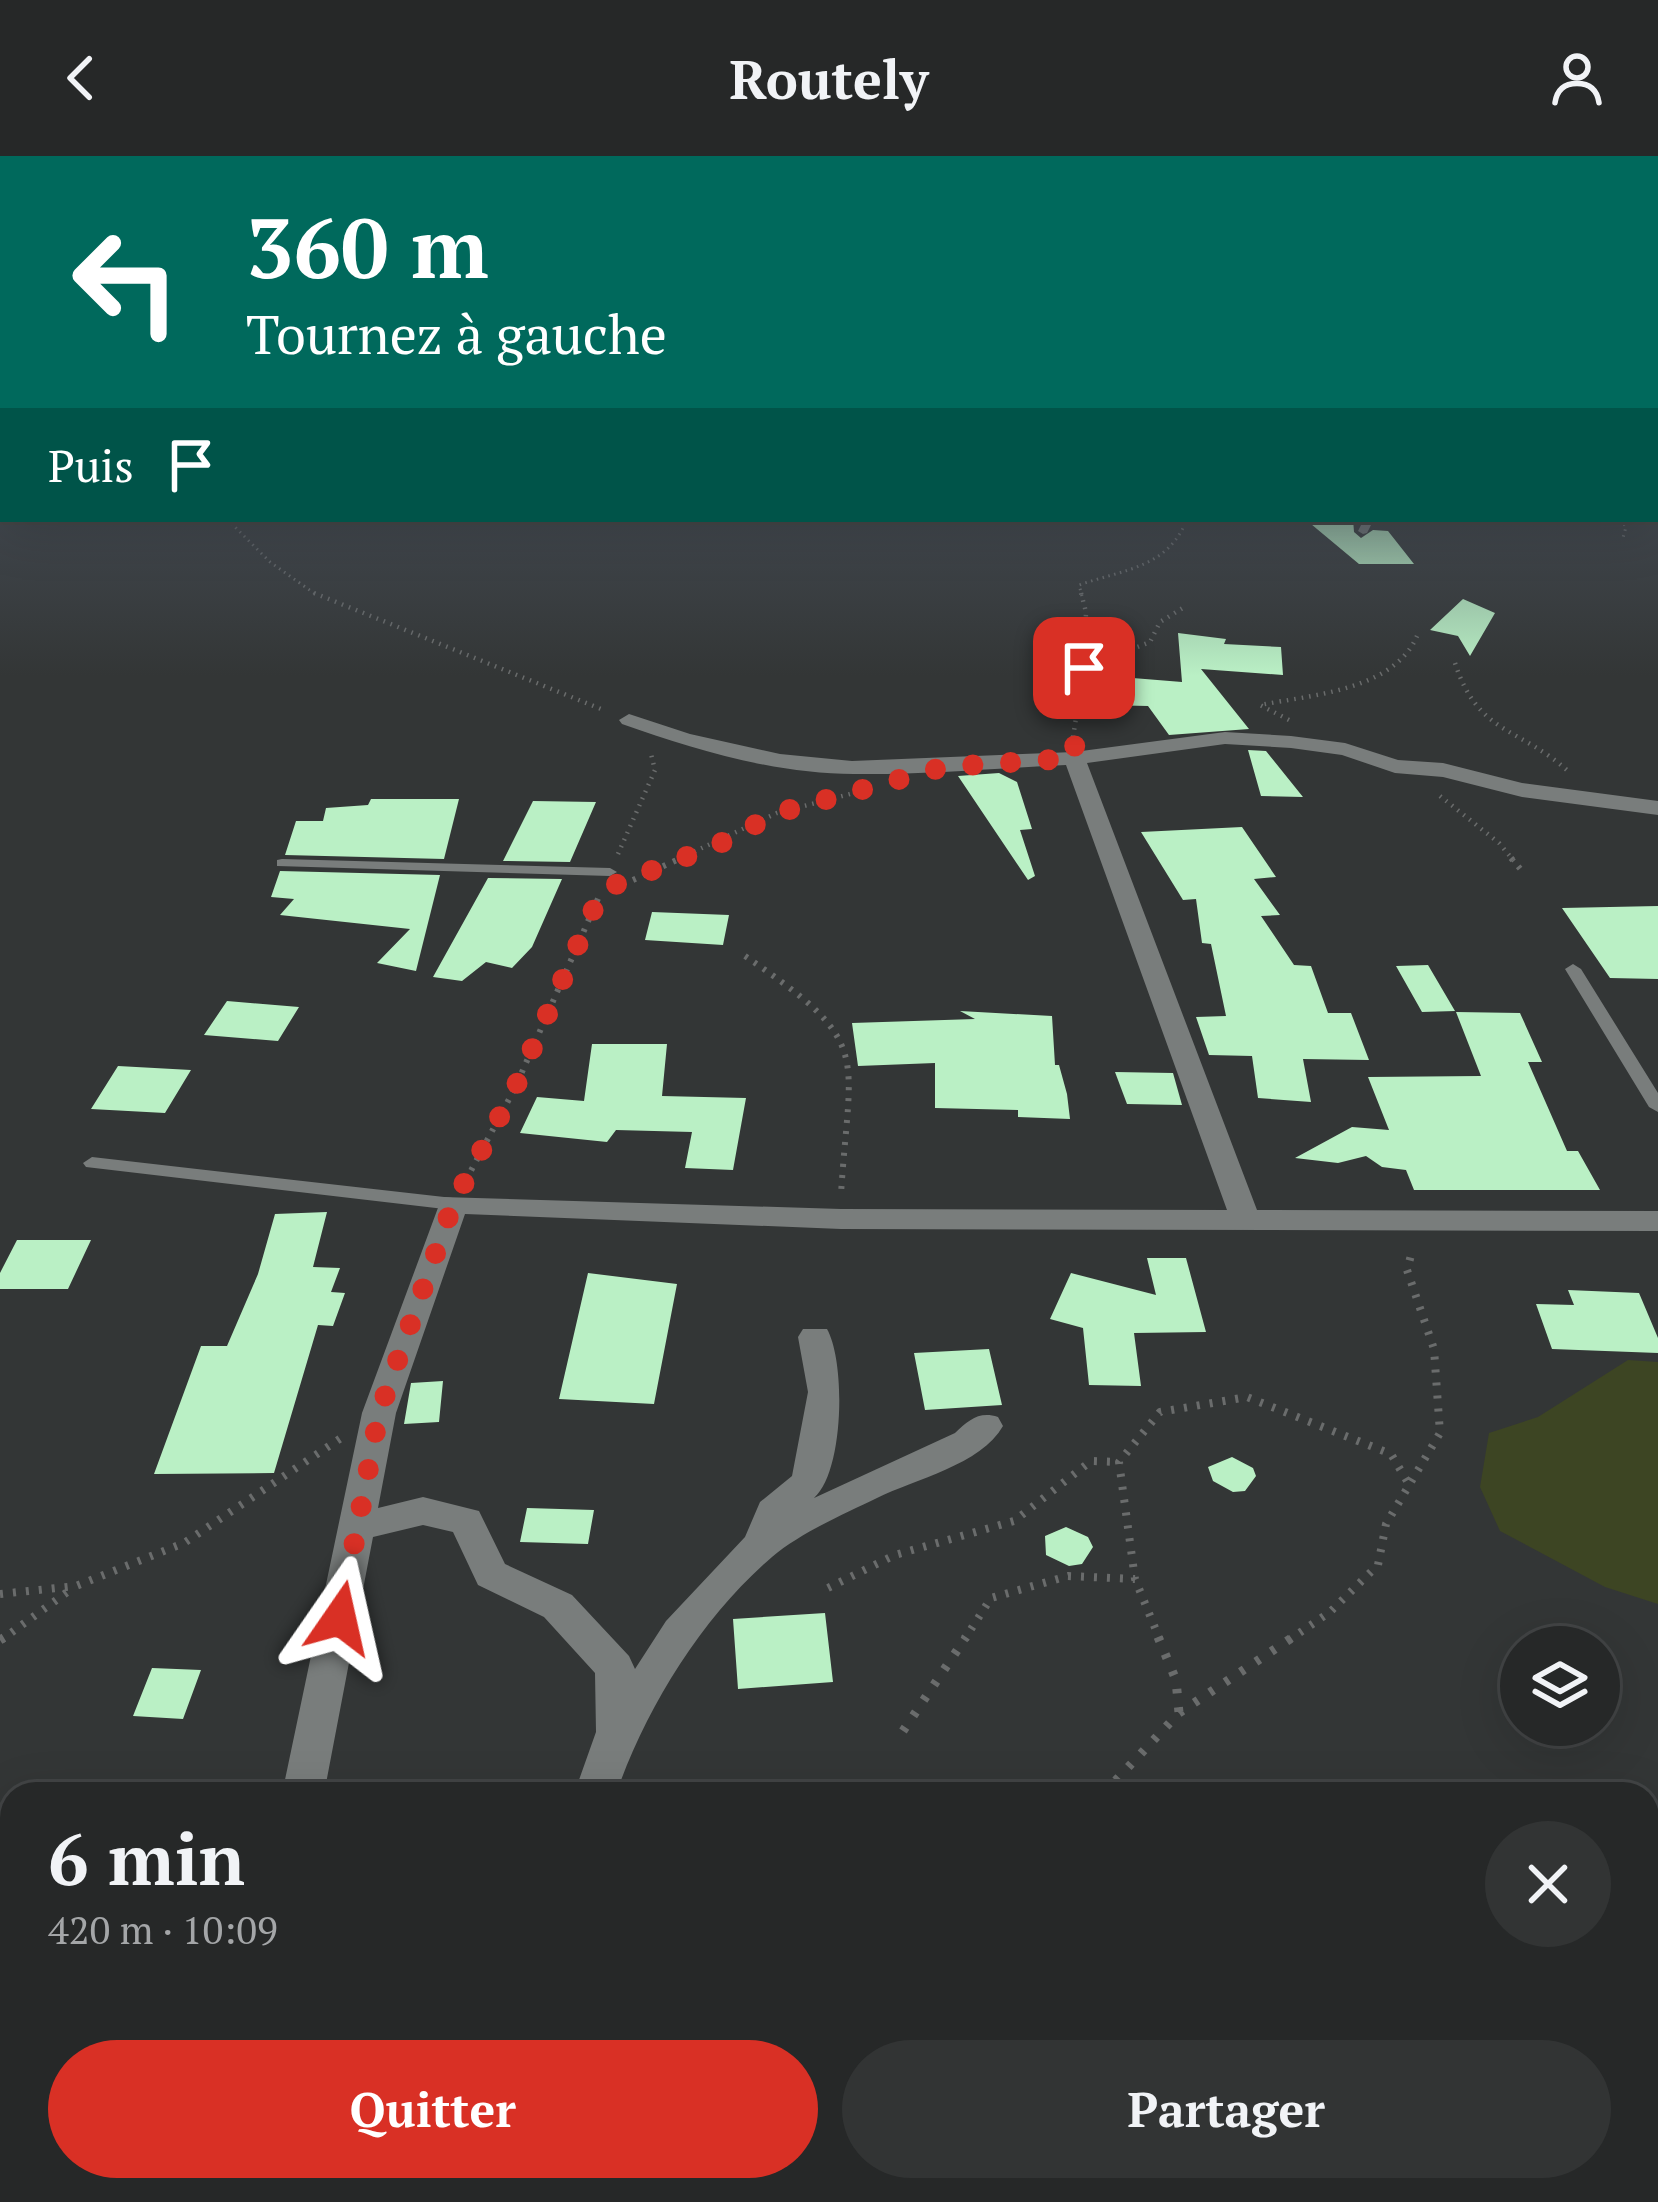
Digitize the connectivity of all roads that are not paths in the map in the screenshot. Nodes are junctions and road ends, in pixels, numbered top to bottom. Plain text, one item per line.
1 (629, 720) road end
2 (1074, 758) junction
3 (1658, 808) edge
4 (282, 863) dead end
5 (610, 872) road end
6 (1573, 969) dead end
7 (1658, 1107) edge
8 (92, 1163) dead end
9 (453, 1204) junction
10 (1658, 1221) edge
11 (1247, 1223) junction
12 (815, 1337) dead end
13 (986, 1426) dead end
14 (357, 1527) junction
15 (760, 1545) junction
16 (617, 1732) junction
17 (305, 1782) edge
18 (599, 1782) edge

1 - 2 street
2 - 3 street
2 - 11 street
4 - 5 lane
6 - 7 lane
8 - 9 lane
9 - 11 street
9 - 14 street
10 - 11 street
12 - 15 street
13 - 15 street
14 - 16 street
14 - 17 street
15 - 16 street
16 - 18 street

